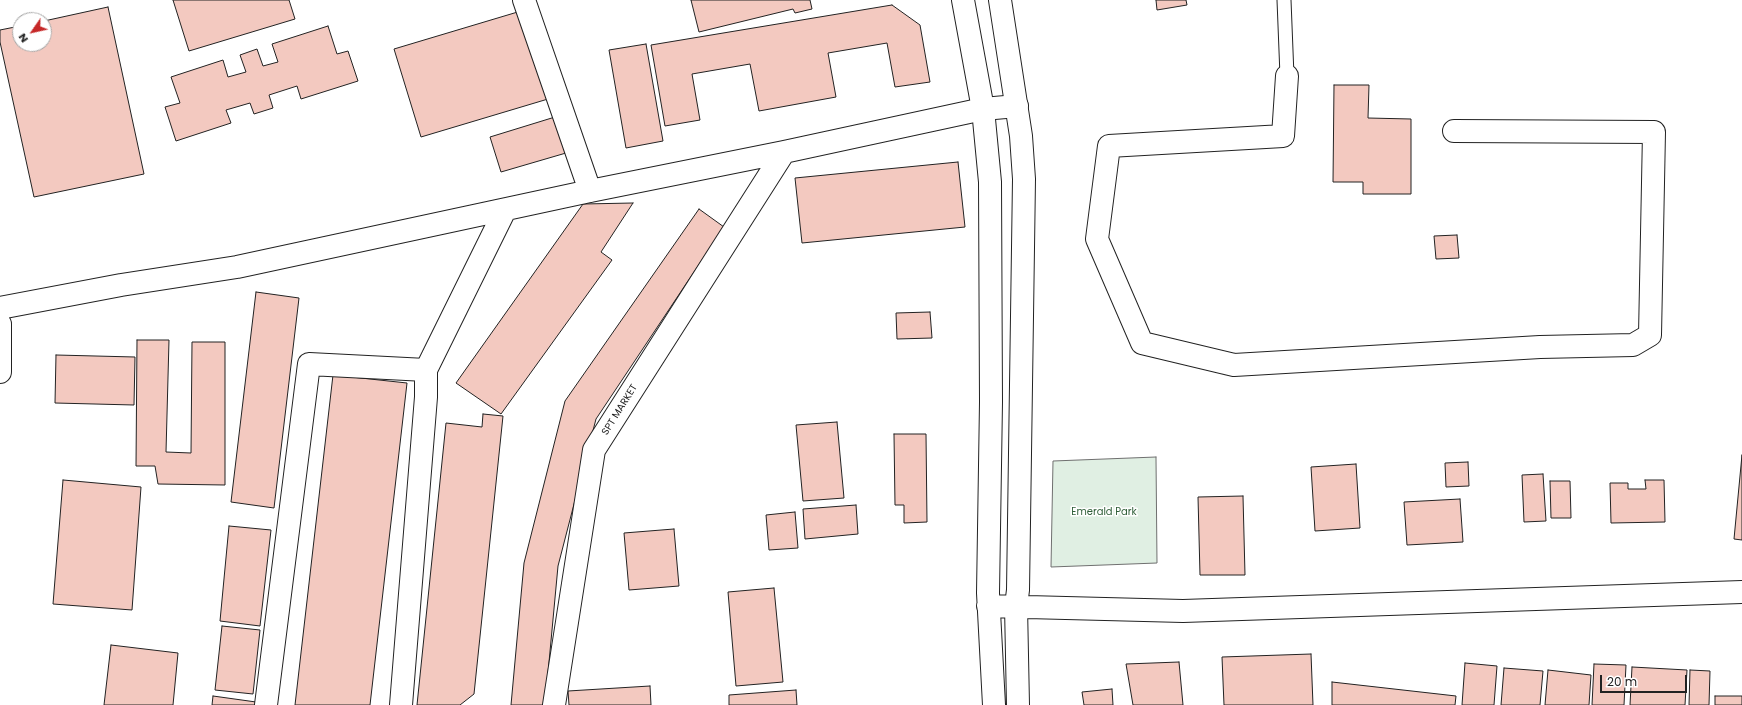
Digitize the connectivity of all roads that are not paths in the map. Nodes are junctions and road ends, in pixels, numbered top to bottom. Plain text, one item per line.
1 (524, 0) edge
2 (963, 0) edge
3 (1000, 0) edge
4 (1284, 0) edge
5 (1287, 76) joint
6 (1017, 106) junction
7 (983, 109) junction
8 (1454, 131) dead end
9 (784, 152) junction
10 (590, 191) junction
11 (505, 210) junction
12 (0, 308) edge
13 (0, 324) edge
14 (426, 370) junction
15 (0, 372) edge
16 (1742, 592) edge
17 (988, 606) junction
18 (1016, 606) junction
19 (266, 705) edge
20 (401, 705) edge
21 (554, 705) edge
22 (994, 705) edge
23 (1018, 705) edge

1 - 10 street
2 - 7 street
3 - 6 street
4 - 5 lane
5 - 8 street
6 - 7 street
6 - 18 street
7 - 9 street
7 - 17 street
9 - 10 street
9 - 21 street, SPT MARKET
10 - 11 street
11 - 12 street
11 - 14 street
13 - 15 street
14 - 19 street
14 - 20 street
16 - 18 street
17 - 18 street
17 - 22 street
18 - 23 street

